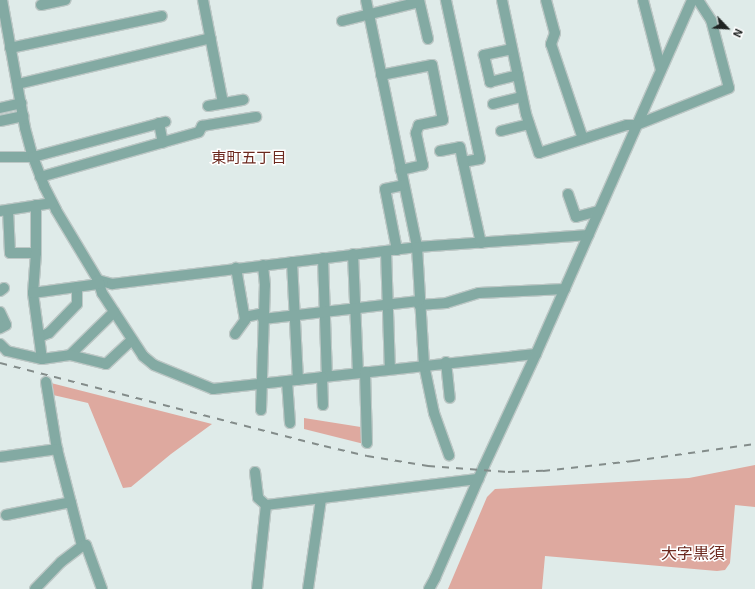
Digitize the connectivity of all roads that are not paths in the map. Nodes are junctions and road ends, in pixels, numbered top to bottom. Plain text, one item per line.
1 (2, 0) edge
2 (65, 0) edge
3 (203, 0) edge
4 (366, 0) edge
5 (446, 0) edge
6 (502, 0) edge
7 (546, 0) edge
8 (643, 0) edge
9 (692, 0) edge
10 (698, 0) edge
11 (419, 1) edge
12 (395, 4) edge
13 (41, 5) dead end
14 (369, 14) junction
15 (162, 16) dead end
16 (342, 21) dead end
17 (211, 38) junction
18 (428, 39) dead end
19 (10, 48) junction
20 (512, 49) junction
21 (661, 70) junction
22 (381, 75) junction
23 (518, 75) junction
24 (18, 84) junction
25 (522, 97) junction
26 (243, 100) dead end
27 (21, 103) junction
28 (223, 103) junction
29 (493, 104) dead end
30 (208, 106) dead end
31 (0, 108) edge
32 (23, 116) junction
33 (256, 117) dead end
34 (0, 121) edge
35 (529, 124) junction
36 (636, 125) junction
37 (501, 131) dead end
38 (583, 139) junction
39 (163, 142) junction
40 (440, 151) dead end
41 (0, 157) edge
42 (33, 157) junction
43 (463, 162) junction
44 (401, 170) junction
45 (40, 177) junction
46 (404, 185) junction
47 (568, 194) dead end
48 (52, 203) junction
49 (36, 205) junction
50 (4, 210) edge
51 (599, 211) junction
52 (589, 235) junction
53 (481, 243) junction
54 (417, 247) junction
55 (391, 250) junction
56 (36, 253) junction
57 (353, 254) junction
58 (323, 258) junction
59 (287, 262) junction
60 (263, 265) junction
61 (236, 268) junction
62 (98, 282) junction
63 (77, 287) junction
64 (565, 289) junction
65 (33, 293) junction
66 (419, 303) junction
67 (388, 306) junction
68 (356, 310) junction
69 (0, 312) edge
70 (114, 312) junction
71 (325, 313) junction
72 (264, 316) junction
73 (245, 317) junction
74 (294, 317) junction
75 (0, 328) edge
76 (235, 334) dead end
77 (39, 336) junction
78 (132, 340) junction
79 (0, 344) edge
80 (536, 354) junction
81 (70, 355) junction
82 (42, 359) junction
83 (446, 362) junction
84 (424, 365) junction
85 (390, 369) junction
86 (362, 372) junction
87 (324, 377) junction
88 (298, 380) junction
89 (287, 381) junction
90 (46, 382) dead end
91 (261, 384) junction
92 (450, 398) dead end
93 (323, 405) dead end
94 (261, 410) dead end
95 (290, 423) dead end
96 (367, 443) dead end
97 (57, 449) junction
98 (449, 455) dead end
99 (0, 457) edge
100 (255, 472) dead end
101 (478, 479) junction
102 (321, 499) junction
103 (71, 502) junction
104 (266, 504) junction
105 (6, 515) dead end
106 (82, 546) junction
107 (35, 589) edge
108 (102, 589) edge
109 (257, 589) edge
110 (308, 589) edge
111 (429, 589) edge

1 - 19 street
2 - 13 street
3 - 17 street
4 - 14 street
5 - 43 street
6 - 20 street
7 - 38 street
8 - 21 street
9 - 21 street
10 - 36 street
11 - 12 street
11 - 18 street
12 - 14 street
14 - 16 street
14 - 22 street
15 - 19 street
17 - 24 street
17 - 28 street
19 - 24 street
20 - 23 street
20 - 23 street
21 - 36 street
22 - 44 street
22 - 44 street
23 - 25 street
24 - 27 street
25 - 29 street
25 - 35 street
26 - 28 street
27 - 31 street
27 - 32 street
28 - 30 street
32 - 34 street
32 - 42 street
33 - 39 street
35 - 37 street
35 - 38 street
36 - 38 street
36 - 51 street
39 - 42 street
39 - 45 street
40 - 43 street
41 - 42 street
42 - 45 street
43 - 53 street
44 - 46 street
45 - 48 street
46 - 54 street
46 - 55 street
47 - 51 street
48 - 49 street
48 - 62 street
49 - 50 street
49 - 56 street
50 - 56 street
51 - 52 street
52 - 53 street
52 - 64 street
53 - 54 street
54 - 55 street
54 - 66 street
55 - 57 street
55 - 67 street
56 - 65 street
57 - 58 street
57 - 68 street
58 - 59 street
58 - 71 street
59 - 60 street
59 - 74 street
60 - 61 street
60 - 72 street
61 - 62 street
61 - 73 street
62 - 63 street
62 - 70 street
63 - 65 street
63 - 77 street
64 - 66 street
64 - 80 street
65 - 77 street
66 - 67 street
66 - 84 street
67 - 68 street
67 - 85 street
68 - 71 street
68 - 86 street
69 - 75 street
70 - 78 street
70 - 81 street
71 - 74 street
71 - 87 street
72 - 73 street
72 - 74 street
72 - 91 street
73 - 76 street
74 - 88 street
77 - 82 street
78 - 81 street
78 - 91 street
79 - 82 street
80 - 83 street
80 - 101 street
81 - 82 street
83 - 84 street
83 - 92 street
84 - 85 street
84 - 98 street
85 - 86 street
86 - 87 street
86 - 96 street
87 - 88 street
87 - 93 street
88 - 89 street
89 - 91 street
89 - 95 street
90 - 97 street
91 - 94 street
97 - 99 street
97 - 103 street
100 - 104 street
101 - 102 street
101 - 111 street
102 - 104 street
102 - 110 street
103 - 105 street
103 - 106 street
104 - 109 street
106 - 107 street
106 - 108 street

